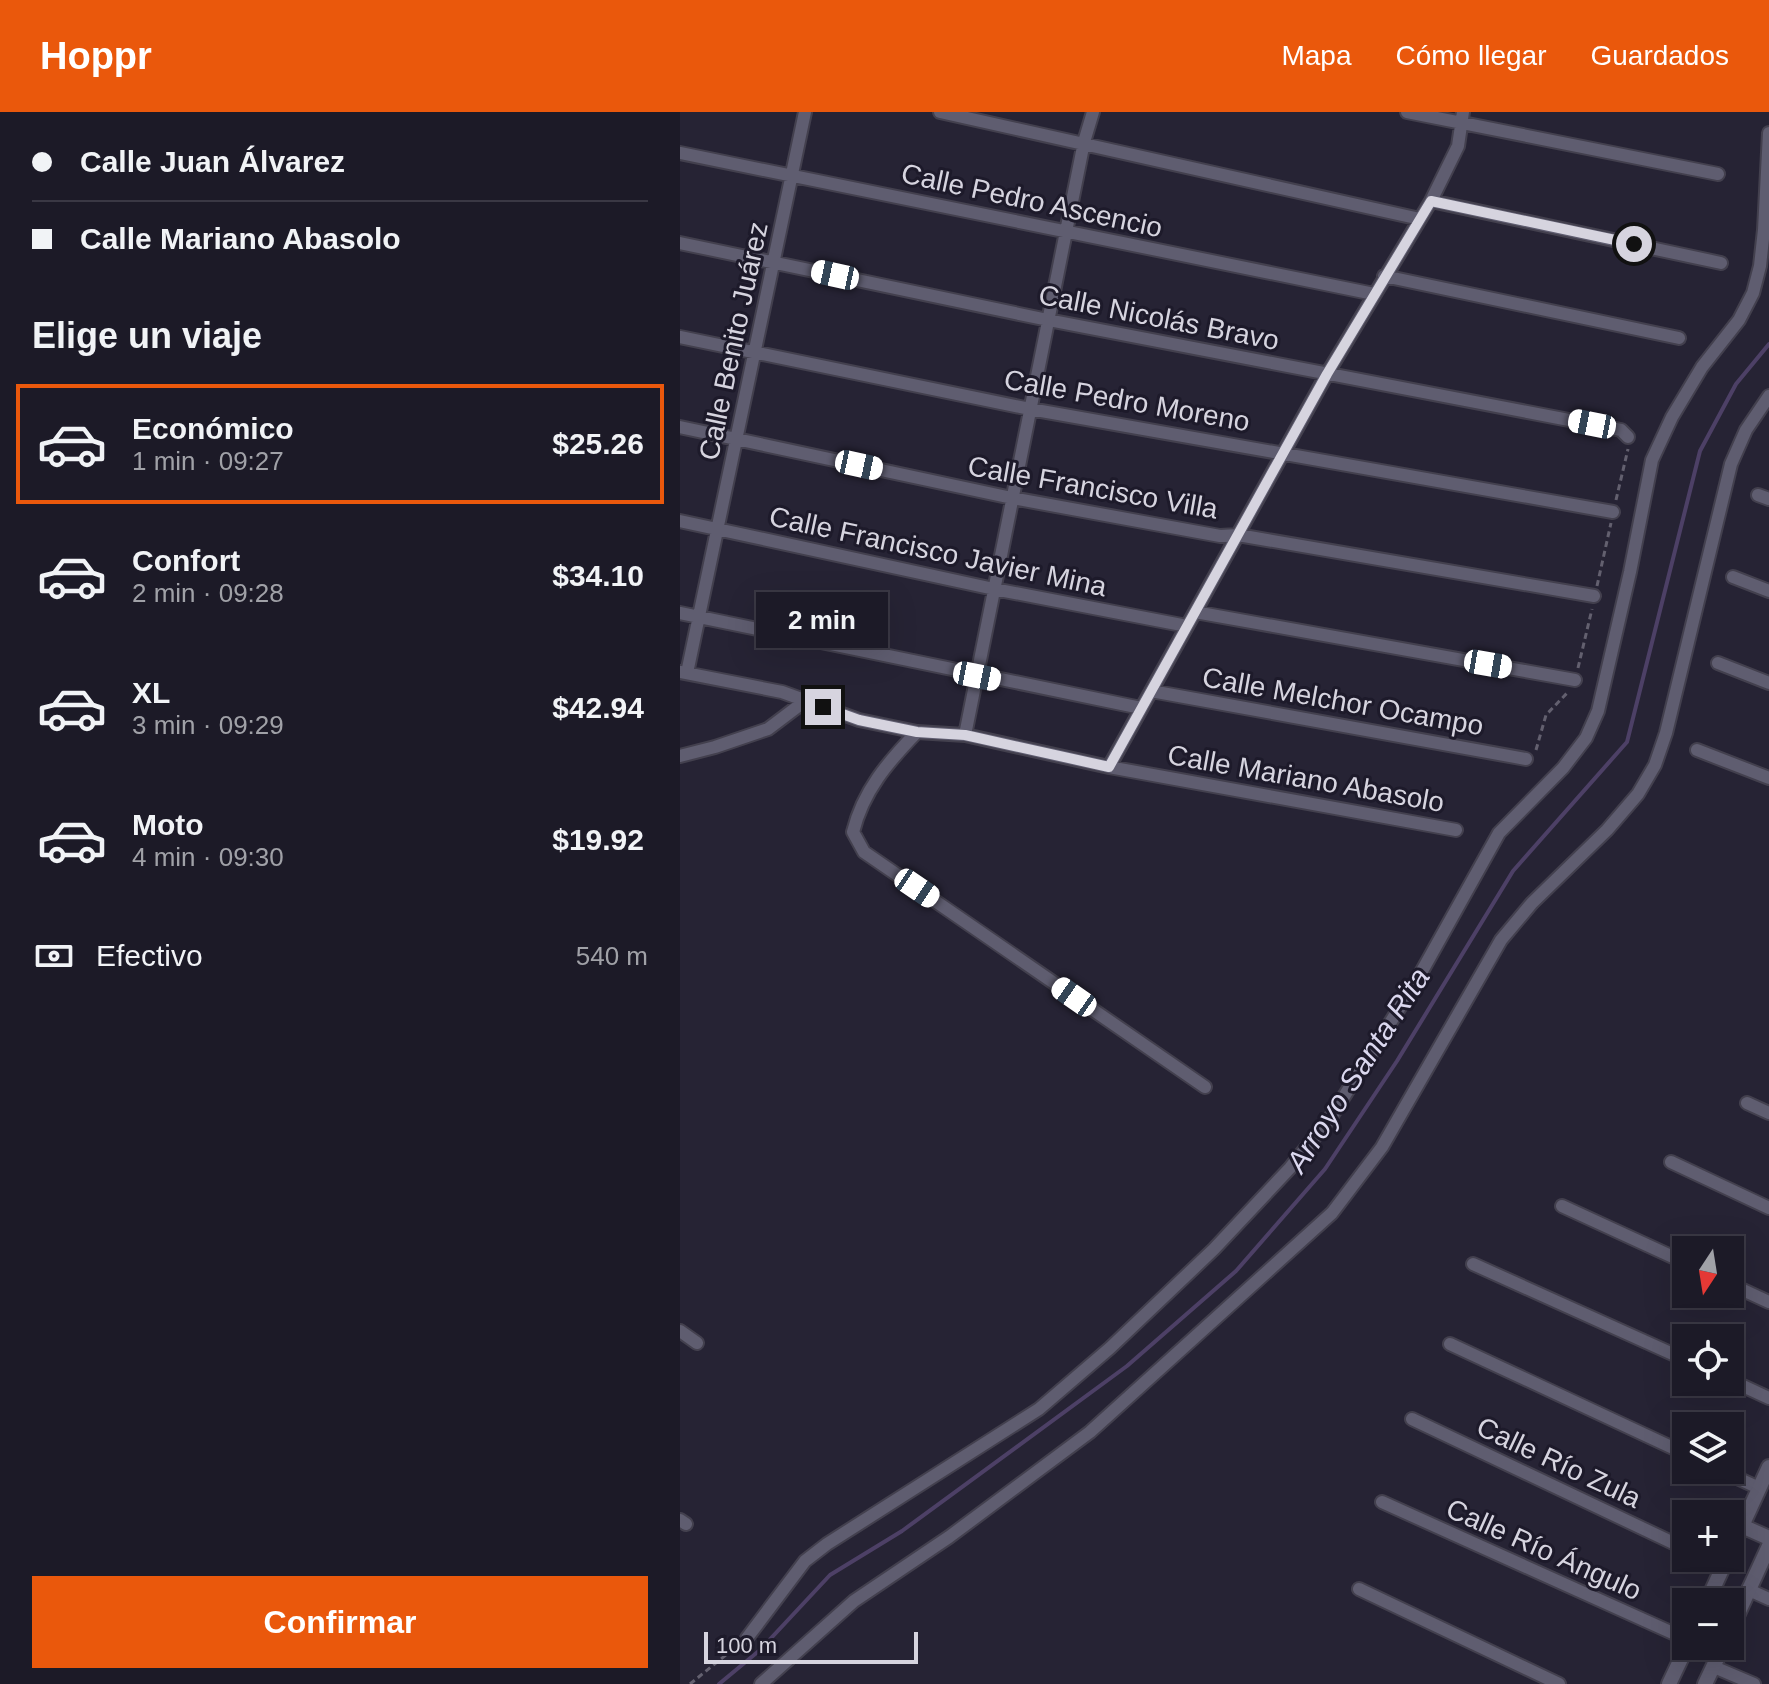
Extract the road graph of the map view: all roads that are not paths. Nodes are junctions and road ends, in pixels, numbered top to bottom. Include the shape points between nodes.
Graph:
1 (805, 112) edge
2 (940, 112) edge
3 (1093, 112) edge
4 (1407, 112) edge
5 (1462, 117) edge
6 (1769, 133) edge
7 (1084, 142) junction
8 (680, 153) edge
9 (1718, 174) dead end
10 (793, 176) junction
11 (1431, 201) junction
12 (1420, 219) junction
13 (1067, 232) junction
14 (680, 243) edge
15 (774, 262) junction
16 (1721, 263) dead end
17 (1384, 276) junction
18 (1374, 294) junction
19 (1048, 320) junction
20 (680, 337) edge
21 (1679, 338) dead end
22 (755, 352) junction
23 (1327, 374) junction
24 (1769, 396) edge
25 (1030, 409) junction
26 (680, 427) edge
27 (1628, 437) dead end
28 (736, 439) junction
29 (1284, 452) junction
30 (1012, 498) junction
31 (1613, 512) dead end
32 (680, 521) edge
33 (717, 529) junction
34 (1238, 535) junction
35 (1733, 577) dead end
36 (994, 589) junction
37 (1769, 591) edge
38 (1594, 596) dead end
39 (1195, 612) junction
40 (680, 613) edge
41 (699, 617) junction
42 (1187, 626) junction
43 (1718, 663) dead end
44 (684, 672) edge
45 (977, 676) junction
46 (1575, 680) dead end
47 (1769, 683) edge
48 (1151, 691) junction
49 (805, 701) junction
50 (1141, 708) junction
51 (917, 732) junction
52 (965, 735) junction
53 (1697, 750) dead end
54 (680, 756) edge
55 (1526, 759) dead end
56 (1109, 767) junction
57 (1769, 778) edge
58 (1456, 830) dead end
59 (1205, 1087) dead end
60 (1747, 1103) dead end
61 (1769, 1113) edge
62 (1671, 1162) dead end
63 (1562, 1206) dead end
64 (1769, 1208) edge
65 (1672, 1257) edge
66 (1473, 1264) dead end
67 (1744, 1290) edge
68 (1769, 1302) edge
69 (680, 1331) edge
70 (697, 1343) dead end
71 (1450, 1344) dead end
72 (1672, 1354) edge
73 (1744, 1386) edge
74 (1769, 1398) edge
75 (1412, 1419) dead end
76 (1672, 1447) edge
77 (1769, 1467) edge
78 (1744, 1481) edge
79 (1759, 1488) junction
80 (1382, 1502) dead end
81 (1744, 1522) edge
82 (1744, 1527) edge
83 (1769, 1538) edge
84 (1672, 1542) edge
85 (1769, 1546) edge
86 (1359, 1589) dead end
87 (1749, 1590) junction
88 (1769, 1599) edge
89 (1744, 1601) edge
90 (1672, 1633) edge
91 (747, 1638) road end
92 (1680, 1660) edge
93 (1717, 1660) edge
94 (1714, 1667) junction
95 (761, 1684) edge
96 (1559, 1684) edge
97 (1669, 1684) edge
98 (1705, 1684) edge
99 (1754, 1684) edge

1 - 10 street, Calle Benito Juárez
2 - 7 street
3 - 7 street
4 - 5 street
5 - 9 street
5 - 11 street via 1458,146
6 - 91 street via 1764,230 1753,293 1694,380 1652,460 1598,711 1586,738 1499,833 1417,980 1333,1114 1214,1249 1110,1348 1039,1409 805,1561
7 - 12 street
7 - 13 street
8 - 10 street, Calle Pedro Ascencio
10 - 13 street, Calle Pedro Ascencio
10 - 15 street, Calle Benito Juárez
11 - 12 street
11 - 16 street
12 - 17 street
13 - 18 street, Calle Pedro Ascencio
13 - 19 street
14 - 15 street, Calle Nicolás Bravo
15 - 19 street, Calle Nicolás Bravo
15 - 22 street, Calle Benito Juárez
17 - 18 street
17 - 21 street
18 - 23 street
19 - 23 street, Calle Nicolás Bravo
19 - 25 street
20 - 22 street, Calle Pedro Moreno
22 - 25 street, Calle Pedro Moreno
22 - 28 street, Calle Benito Juárez
23 - 27 street, Calle Nicolás Bravo via 1621,430
23 - 29 street
24 - 95 street via 1731,464 1655,765 1607,830 1501,940 1382,1147 1332,1213 1090,1432 854,1601
25 - 29 street, Calle Pedro Moreno
25 - 30 street
26 - 28 street, Calle Francisco Villa
28 - 30 street, Calle Francisco Villa
28 - 33 street, Calle Benito Juárez
29 - 31 street, Calle Pedro Moreno
29 - 34 street
30 - 34 street, Calle Francisco Villa
30 - 36 street
32 - 33 street, Calle Francisco Javier Mina
33 - 36 street, Calle Francisco Javier Mina
33 - 41 street, Calle Benito Juárez
34 - 38 street, Calle Francisco Villa
34 - 39 street
35 - 37 street
36 - 42 street, Calle Francisco Javier Mina
36 - 45 street
39 - 42 street
39 - 46 street
40 - 41 street
41 - 44 street, Calle Benito Juárez
41 - 45 street
42 - 48 street
43 - 47 street
44 - 49 street, Calle Mariano Abasolo
45 - 50 street
45 - 52 street
48 - 50 street
48 - 55 street, Calle Melchor Ocampo
49 - 51 street, Calle Mariano Abasolo
49 - 54 street via 768,729
50 - 56 street
51 - 52 street, Calle Mariano Abasolo
51 - 59 street via 884,767 859,809 853,832 864,852
52 - 56 street, Calle Mariano Abasolo
53 - 57 street
56 - 58 street, Calle Mariano Abasolo
60 - 61 street
62 - 64 street
63 - 65 street
66 - 72 street
67 - 68 street
69 - 70 street
71 - 76 street
73 - 74 street
75 - 84 street, Calle Río Zula
77 - 79 street
78 - 79 street
79 - 81 street
80 - 90 street, Calle Río Ángulo
82 - 83 street
85 - 87 street
86 - 96 street
87 - 88 street
87 - 89 street
92 - 97 street
93 - 94 street
94 - 98 street
94 - 99 street

